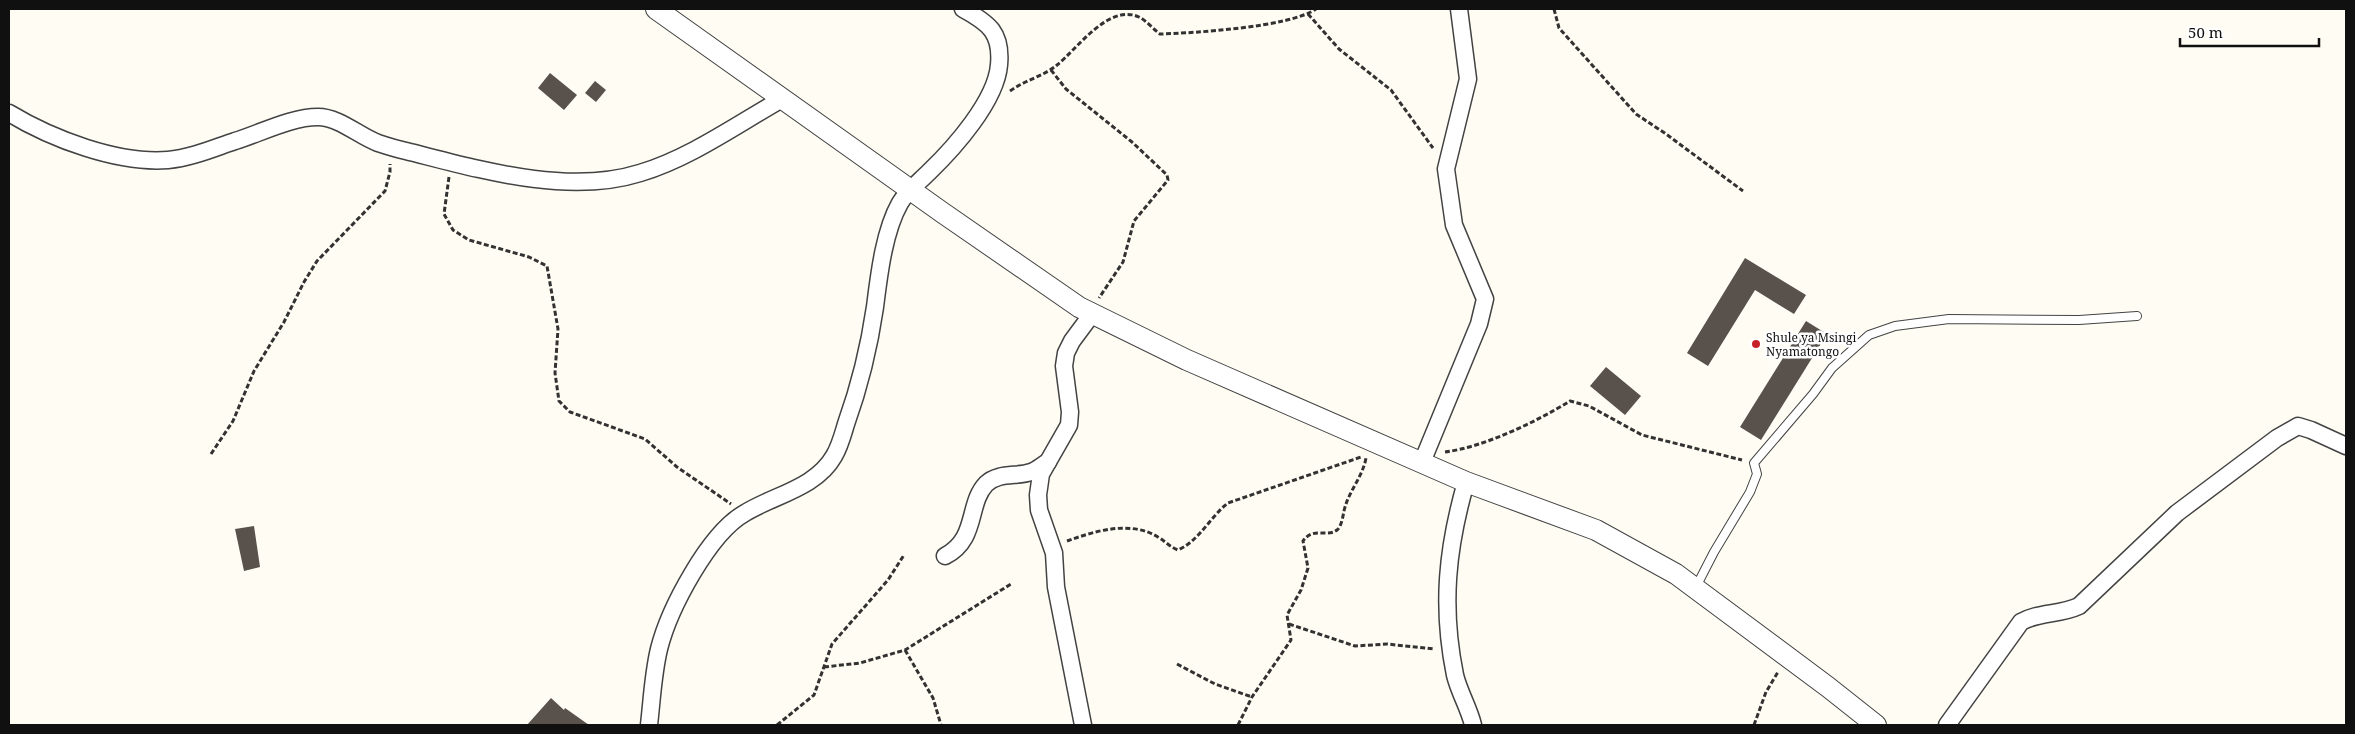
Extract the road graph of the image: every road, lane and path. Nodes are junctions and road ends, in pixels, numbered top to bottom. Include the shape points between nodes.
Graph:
1 (656, 9) edge
2 (963, 9) edge
3 (1316, 9) edge
4 (1460, 9) edge
5 (1554, 9) edge
6 (981, 14) edge
7 (1308, 14) junction
8 (1051, 70) junction
9 (782, 99) junction
10 (982, 108) junction
11 (9, 113) edge
12 (388, 146) junction
13 (454, 162) junction
14 (1446, 164) junction
15 (910, 190) junction
16 (1743, 191) dead end
17 (1092, 314) junction
18 (2137, 316) dead end
19 (2346, 446) edge
20 (212, 454) dead end
21 (1425, 459) junction
22 (1048, 461) junction
23 (1754, 463) junction
24 (1466, 482) junction
25 (744, 513) junction
26 (1052, 547) junction
27 (904, 555) dead end
28 (945, 556) dead end
29 (1011, 584) dead end
30 (1696, 589) junction
31 (1289, 624) junction
32 (905, 650) junction
33 (1451, 650) junction
34 (1791, 658) junction
35 (1177, 664) dead end
36 (824, 667) junction
37 (1252, 697) junction
38 (649, 725) edge
39 (777, 725) edge
40 (941, 725) edge
41 (1083, 725) edge
42 (1238, 725) edge
43 (1473, 725) edge
44 (1754, 725) edge
45 (1876, 725) edge
46 (1947, 725) edge

1 - 9 street
2 - 6 street
3 - 7 path
4 - 14 street via 1468,79
5 - 16 path via 1559,28 1636,114
6 - 10 street via 995,35 999,66
7 - 8 path via 1244,27 1160,34 1139,16 1122,15 1098,27
7 - 14 path via 1339,49 1391,90
8 - 10 path via 1032,77
8 - 17 path via 1066,89 1132,142 1168,180 1134,221 1123,262
9 - 13 street via 661,166 599,182 540,180
9 - 15 street
10 - 15 street via 942,158
11 - 12 street via 62,139 138,160 170,160 200,153 301,119 320,117
12 - 13 street
12 - 20 path via 390,172 385,191 317,260 254,371 233,421
13 - 25 path via 444,214 453,230 469,240 529,257 547,266 558,329 555,373 559,401 570,412 645,440 677,467
14 - 21 street via 1454,225 1485,299 1479,324
15 - 17 street
15 - 25 street via 900,203 885,246 863,377 836,453 802,486
17 - 21 street via 1187,360
17 - 22 street via 1066,353 1064,366 1069,425
18 - 23 lane via 2079,320 1949,319 1895,326 1869,335 1832,368
19 - 46 street via 2298,426 2277,438 2177,513 2079,606 2067,612 2030,616 2021,622
21 - 23 path via 1476,446 1547,415 1570,401 1590,406 1642,435
21 - 24 street
22 - 26 street via 1041,474 1038,495 1040,516
22 - 28 street via 1031,472 989,481 981,492 968,532 955,550
23 - 30 lane via 1757,474 1750,492
24 - 30 street via 1596,530 1676,574
24 - 33 street via 1454,525 1448,570 1446,600
25 - 38 street via 720,533 693,573 674,611 660,646
26 - 31 path via 1096,531 1126,528 1157,536 1178,550 1197,536 1228,503 1366,455 1362,472 1346,502 1340,526 1334,532 1312,533 1302,541 1308,568 1301,590 1287,615
26 - 41 street via 1056,587
27 - 36 path via 888,580 832,644
29 - 32 path
30 - 34 street
31 - 33 path via 1354,646 1387,644
31 - 37 path via 1292,633 1288,646
32 - 36 path via 860,663
32 - 40 path via 933,698
33 - 43 street via 1458,684
34 - 44 path via 1768,687
34 - 45 street
35 - 37 path via 1215,684
36 - 39 path via 814,695
37 - 42 path

